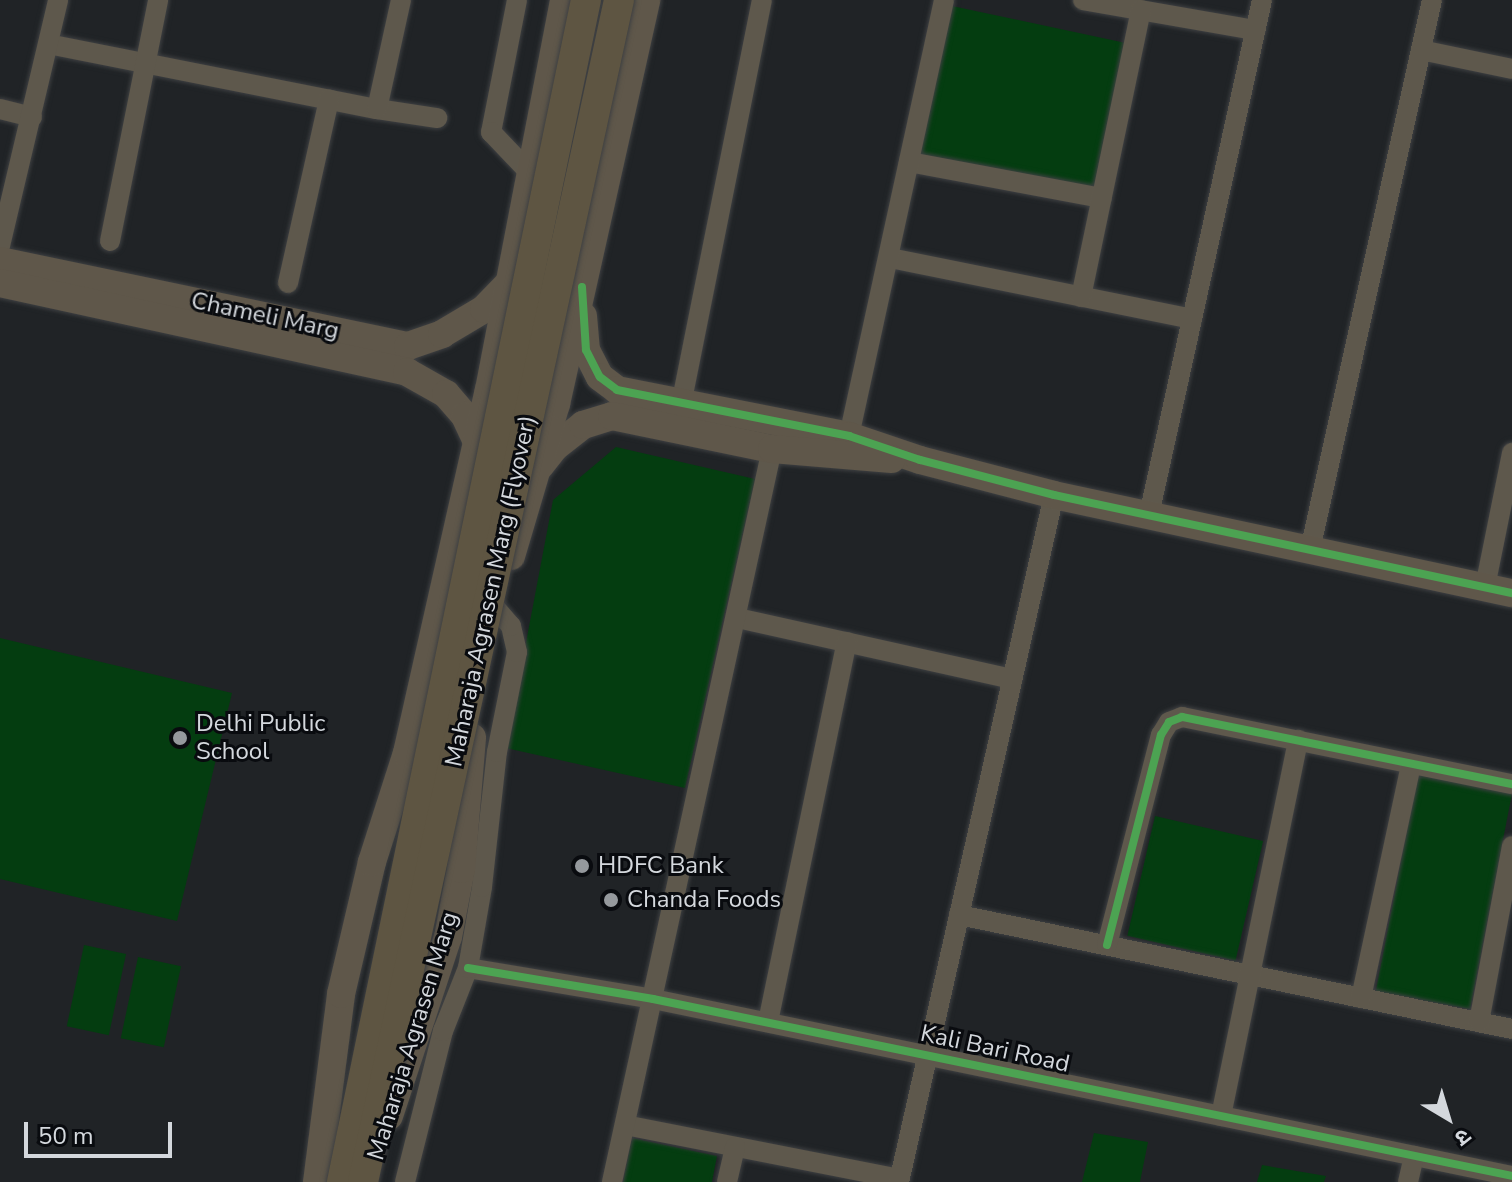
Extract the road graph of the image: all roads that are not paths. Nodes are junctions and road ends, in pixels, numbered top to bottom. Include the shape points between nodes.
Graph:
1 (58, 0) edge
2 (158, 0) edge
3 (401, 0) edge
4 (517, 0) edge
5 (564, 0) edge
6 (586, 0) edge
7 (619, 0) edge
8 (646, 0) edge
9 (762, 0) edge
10 (944, 0) edge
11 (1083, 0) edge
12 (1262, 0) edge
13 (1432, 0) edge
14 (1141, 10) junction
15 (1255, 30) junction
16 (48, 44) junction
17 (1421, 50) junction
18 (146, 63) junction
19 (1512, 69) edge
20 (329, 100) junction
21 (0, 109) edge
22 (377, 109) junction
23 (32, 117) junction
24 (437, 118) dead end
25 (909, 162) junction
26 (531, 174) junction
27 (605, 188) junction
28 (1102, 198) junction
29 (110, 241) dead end
30 (0, 246) edge
31 (890, 258) junction
32 (0, 261) edge
33 (512, 280) junction
34 (0, 283) edge
35 (288, 283) dead end
36 (582, 287) junction
37 (1081, 297) junction
38 (1192, 319) junction
39 (678, 417) junction
40 (849, 436) junction
41 (477, 442) junction
42 (772, 449) junction
43 (1512, 453) edge
44 (920, 460) junction
45 (535, 473) junction
46 (1054, 495) junction
47 (1149, 515) junction
48 (1310, 550) junction
49 (1498, 590) edge
50 (496, 609) junction
51 (737, 618) junction
52 (847, 642) junction
53 (1012, 679) junction
54 (1298, 740) junction
55 (407, 753) junction
56 (1411, 764) junction
57 (1512, 784) edge
58 (466, 801) junction
59 (1512, 846) edge
60 (959, 915) junction
61 (1107, 945) junction
62 (468, 968) junction
63 (1250, 975) junction
64 (1361, 998) junction
65 (653, 999) junction
66 (768, 1022) junction
67 (1479, 1022) junction
68 (1512, 1029) edge
69 (927, 1055) junction
70 (325, 1116) junction
71 (1221, 1116) junction
72 (386, 1123) junction
73 (625, 1125) junction
74 (735, 1147) junction
75 (1414, 1156) junction
76 (1512, 1176) edge
77 (899, 1181) edge
78 (317, 1182) edge
79 (342, 1182) edge
80 (366, 1182) edge
81 (405, 1182) edge
82 (612, 1182) edge
83 (727, 1182) edge
84 (1408, 1182) edge

1 - 16 street
2 - 18 street
3 - 22 street
4 - 26 street via 491,132
5 - 26 main road
6 - 79 main road, Maharaja Agrasen Marg (Flyover), bridge
7 - 80 main road, Maharaja Agrasen Marg (Flyover), bridge
8 - 27 main road, Maharaja Agrasen Marg
9 - 39 street
10 - 25 street
11 - 14 street
12 - 15 street
13 - 17 street
14 - 15 street
14 - 28 street
15 - 38 street
16 - 18 street
16 - 23 street
17 - 19 street
17 - 48 street
18 - 20 street
18 - 29 street
20 - 22 street
20 - 35 street
21 - 23 street
22 - 24 street
23 - 30 street
25 - 28 street
25 - 31 street
26 - 27 main road
26 - 33 main road
27 - 36 main road, Maharaja Agrasen Marg
28 - 37 street
31 - 37 street
31 - 40 street
32 - 33 main road, Chameli Marg via 408,346 442,334 484,309
33 - 41 main road
34 - 41 main road, Chameli Marg via 407,372 446,394 465,416
36 - 39 main road via 586,350 600,377
36 - 45 main road, Maharaja Agrasen Marg
37 - 38 street
38 - 47 street
39 - 40 main road
39 - 42 main road
39 - 45 main road via 612,416 583,425 555,447
40 - 44 main road
41 - 55 main road
42 - 44 main road
42 - 51 street
43 - 49 street
44 - 46 main road
45 - 50 main road, Maharaja Agrasen Marg
46 - 47 main road
46 - 53 street
47 - 48 main road
48 - 49 main road
50 - 58 main road, Maharaja Agrasen Marg via 467,767
50 - 62 street via 511,626 517,652 497,752
51 - 52 street
51 - 65 street
52 - 53 street
52 - 66 street
53 - 60 street
54 - 56 street
54 - 61 street via 1182,717 1169,722 1161,735
54 - 63 street
55 - 58 main road via 385,896 407,919 428,915 433,907 449,823
55 - 70 main road via 372,862 341,994
56 - 57 street
56 - 64 street
58 - 72 main road, Maharaja Agrasen Marg via 448,937
59 - 67 street
60 - 61 street
60 - 69 street
61 - 63 street
62 - 65 street, Kali Bari Road
62 - 81 street via 443,1031
63 - 64 street
63 - 71 street
64 - 67 street
65 - 66 street, Kali Bari Road
65 - 73 street
66 - 69 street, Kali Bari Road
67 - 68 street
69 - 71 street, Kali Bari Road
69 - 77 street
70 - 72 main road via 341,1138 351,1140 360,1141
70 - 78 main road
71 - 75 street, Kali Bari Road
72 - 80 main road, Maharaja Agrasen Marg
73 - 74 street
73 - 82 street
74 - 77 street
74 - 83 street
75 - 76 street, Kali Bari Road
75 - 84 street

